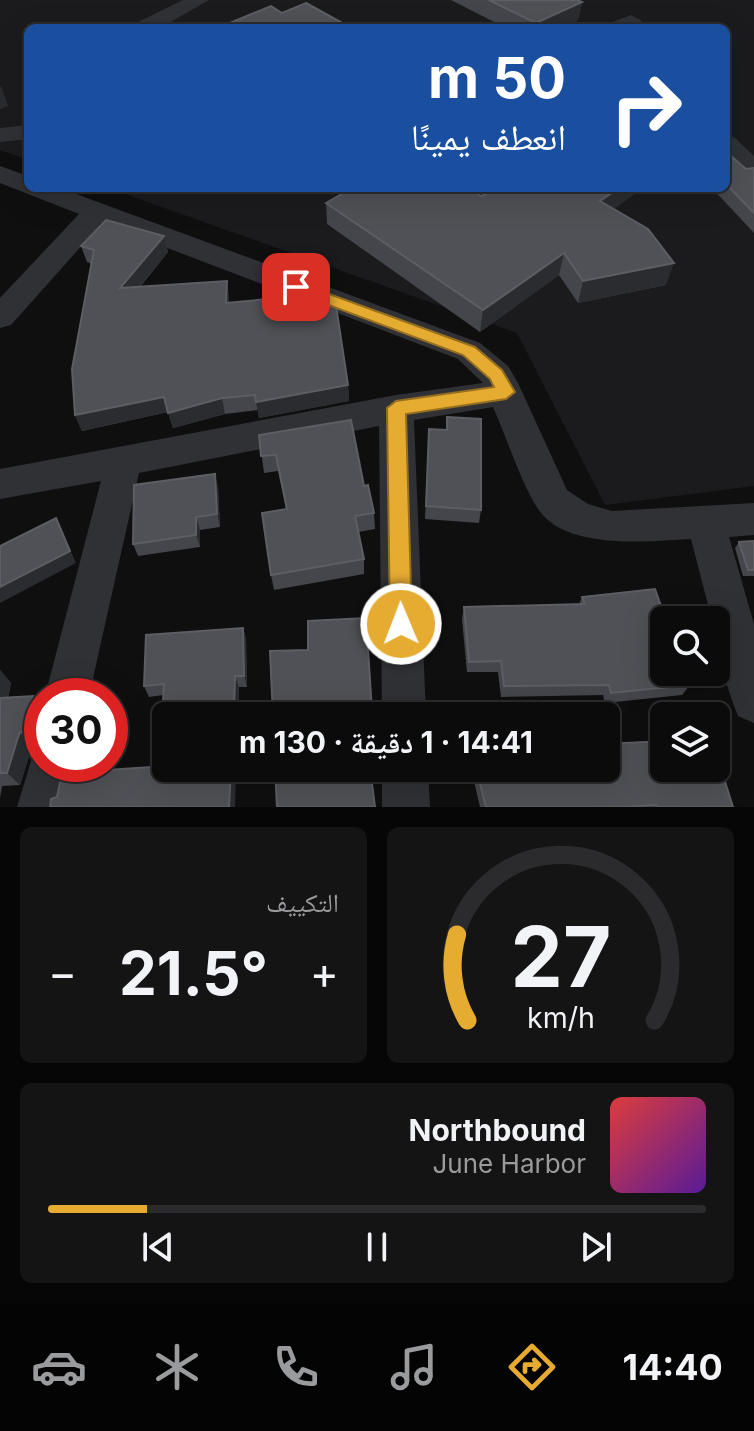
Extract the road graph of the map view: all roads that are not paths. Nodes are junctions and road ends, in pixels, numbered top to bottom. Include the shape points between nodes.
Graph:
1 (199, 0) edge
2 (152, 24) edge
3 (24, 132) edge
4 (0, 135) edge
5 (730, 147) edge
6 (754, 171) edge
7 (0, 174) edge
8 (24, 183) edge
9 (45, 192) edge
10 (96, 212) junction
11 (0, 317) edge
12 (506, 392) junction
13 (396, 408) junction
14 (123, 464) junction
15 (0, 484) edge
16 (754, 519) edge
17 (706, 523) junction
18 (71, 678) edge
19 (754, 701) edge
20 (404, 702) edge
21 (47, 782) edge
22 (405, 782) edge
23 (41, 807) edge
24 (406, 807) edge

1 - 2 street
3 - 4 street
5 - 6 street
7 - 8 street
9 - 10 street
10 - 11 street
10 - 12 street via 469,351
12 - 13 street
12 - 17 street via 553,501 577,517 612,527
13 - 14 street
13 - 20 street
14 - 15 street
14 - 18 street
16 - 17 street
17 - 19 street
21 - 23 street
22 - 24 street

